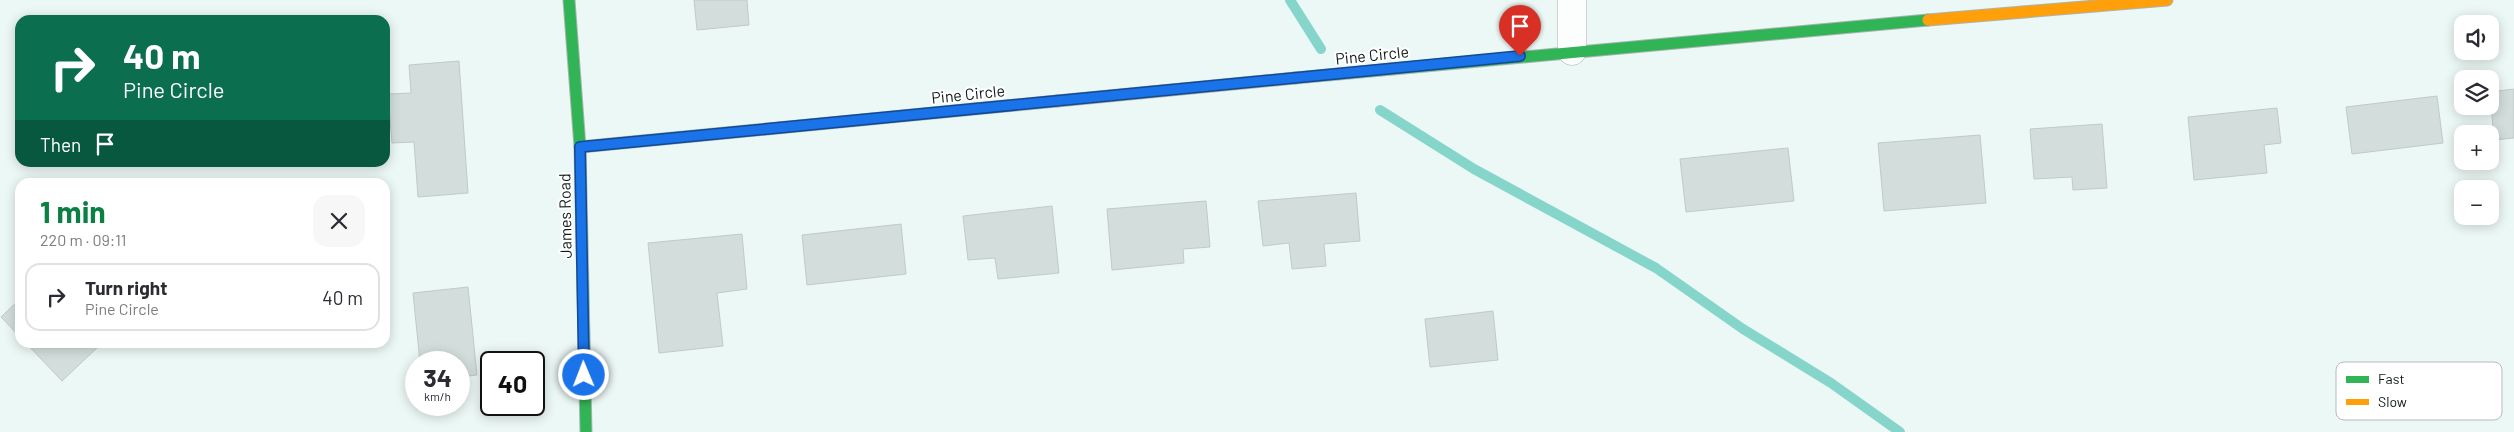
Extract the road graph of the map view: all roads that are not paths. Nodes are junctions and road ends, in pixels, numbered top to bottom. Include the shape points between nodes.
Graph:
1 (569, 0) edge
2 (1572, 0) edge
3 (2167, 0) edge
4 (1572, 51) junction
5 (580, 147) junction
6 (586, 432) edge

1 - 5 street, James Road
2 - 4 street
3 - 4 street, Pine Circle
4 - 5 street, Pine Circle
5 - 6 street, James Road

